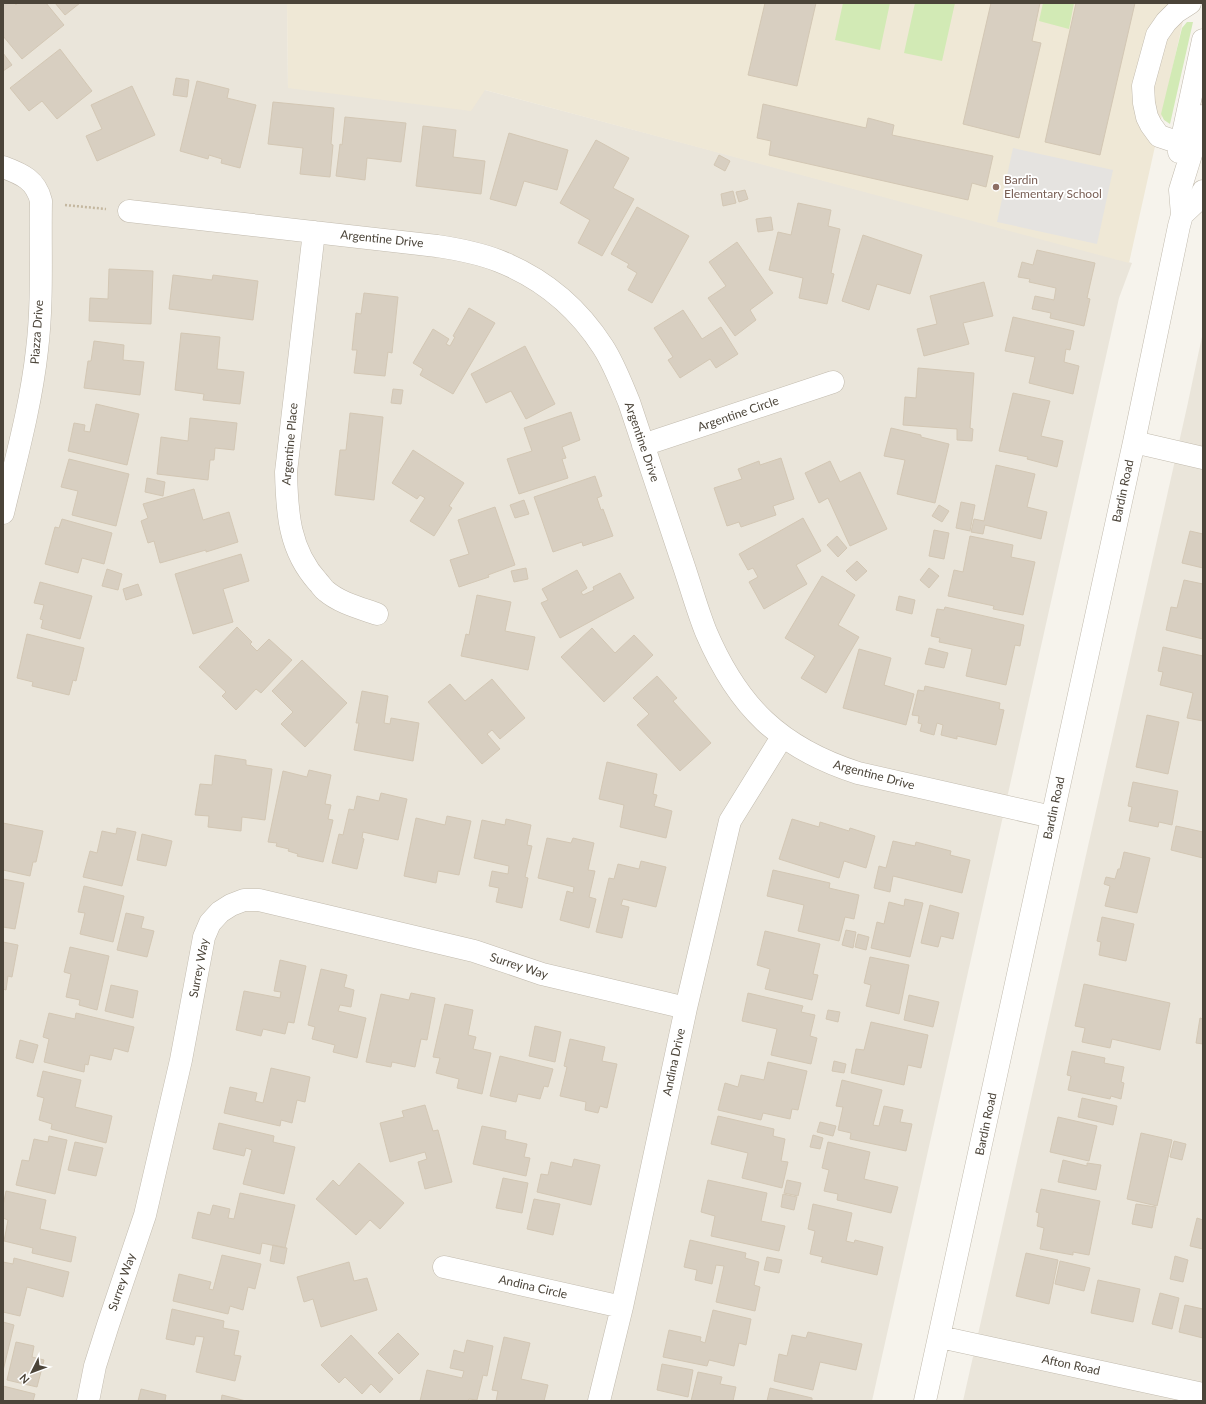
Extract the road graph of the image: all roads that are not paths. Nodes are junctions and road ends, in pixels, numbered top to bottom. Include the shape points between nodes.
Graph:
1 (1190, 3) edge
2 (1203, 40) edge
3 (1203, 116) edge
4 (1180, 143) junction
5 (3, 167) edge
6 (1182, 184) junction
7 (1203, 191) edge
8 (129, 211) road end
9 (1182, 214) junction
10 (314, 232) junction
11 (833, 382) dead end
12 (1134, 442) junction
13 (644, 445) junction
14 (1203, 458) edge
15 (7, 478) edge
16 (3, 513) edge
17 (377, 614) dead end
18 (782, 737) junction
19 (1052, 817) junction
20 (686, 1008) junction
21 (444, 1267) dead end
22 (622, 1307) junction
23 (940, 1336) junction
24 (1203, 1394) edge
25 (88, 1401) edge
26 (599, 1401) edge
27 (925, 1401) edge

1 - 4 street via 1176,12 1157,35 1143,86 1144,103 1151,125 1159,136
2 - 4 street
3 - 6 street, Bardin Road
4 - 6 street via 1177,166
5 - 15 street, Piazza Drive via 20,173 33,183 39,192 41,202 38,349 34,379
6 - 9 street, Bardin Road
7 - 9 street via 1200,198
8 - 10 street, Argentine Drive
9 - 12 street, Bardin Road
10 - 13 street, Argentine Drive via 466,251 499,261 553,291 573,308 604,348 616,370
10 - 17 street, Argentine Place via 286,472 289,520 300,557 326,591 345,602
11 - 13 street, Argentine Circle
12 - 14 street
12 - 19 street, Bardin Road
13 - 18 street, Argentine Drive via 716,654 739,694 753,711
15 - 16 street, Piazza Drive
18 - 19 street, Argentine Drive via 835,766 858,773
18 - 20 street, Andina Drive via 730,821
19 - 23 street, Bardin Road
20 - 22 street, Andina Drive
20 - 25 street, Surrey Way via 542,974 474,951 259,900 244,900 220,912 210,923 204,937 181,1060 145,1215 95,1366
21 - 22 street, Andina Circle
22 - 26 street, Andina Drive
23 - 24 street, Afton Road
23 - 27 street, Bardin Road

